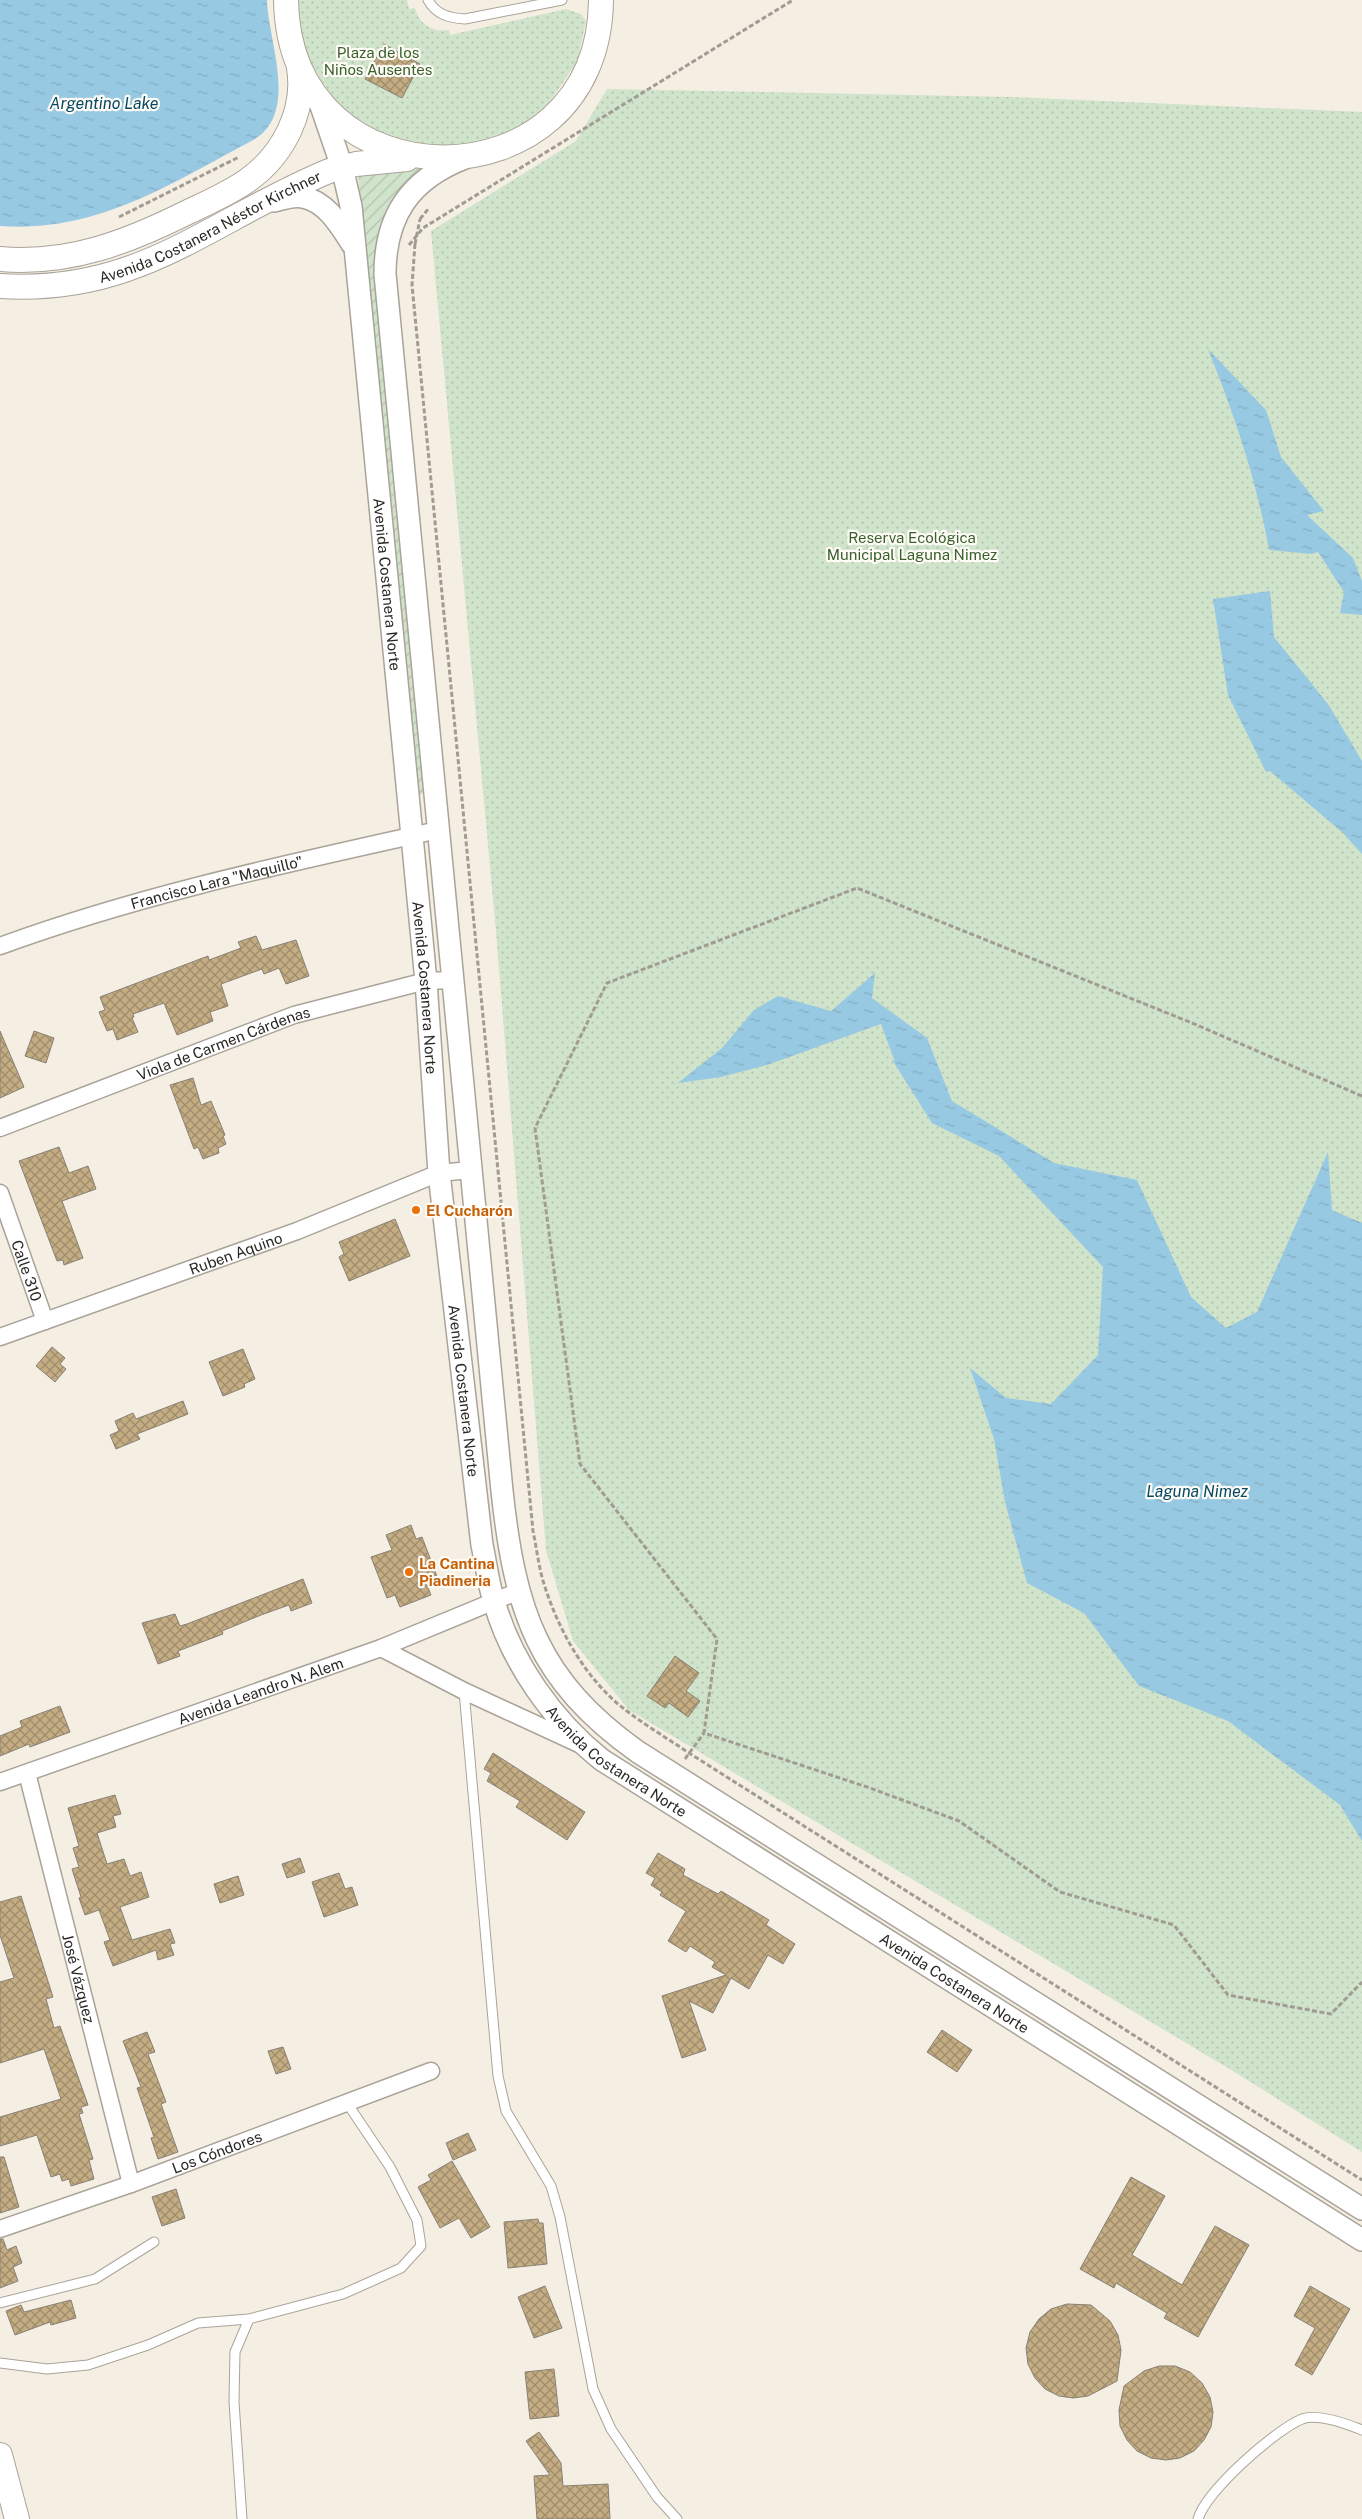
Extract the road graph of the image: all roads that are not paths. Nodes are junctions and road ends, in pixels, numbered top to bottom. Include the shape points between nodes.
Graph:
1 (286, 0) edge
2 (428, 0) edge
3 (562, 0) edge
4 (601, 0) edge
5 (297, 59) junction
6 (316, 95) junction
7 (419, 157) junction
8 (465, 158) junction
9 (342, 167) junction
10 (264, 203) junction
11 (355, 249) junction
12 (0, 259) edge
13 (0, 286) edge
14 (438, 830) junction
15 (412, 836) junction
16 (0, 946) edge
17 (453, 980) junction
18 (426, 981) junction
19 (0, 1128) edge
20 (470, 1170) junction
21 (439, 1173) junction
22 (0, 1193) edge
23 (45, 1321) junction
24 (0, 1337) edge
25 (519, 1591) junction
26 (494, 1601) junction
27 (381, 1648) junction
28 (464, 1691) junction
29 (588, 1748) junction
30 (28, 1773) junction
31 (0, 1782) edge
32 (431, 2071) dead end
33 (347, 2103) junction
34 (1232, 2127) junction
35 (1219, 2149) junction
36 (131, 2184) junction
37 (1362, 2209) edge
38 (0, 2230) edge
39 (1362, 2240) edge
40 (154, 2242) dead end
41 (0, 2303) edge
42 (249, 2319) junction
43 (0, 2363) edge
44 (1362, 2430) edge
45 (0, 2455) edge
46 (17, 2519) edge
47 (242, 2519) edge
48 (677, 2519) edge
49 (1198, 2519) edge

1 - 5 main road via 290,37
2 - 3 lane via 440,13 450,18 465,19
4 - 8 main road via 598,35 592,56 572,93 558,110 525,137 486,154
5 - 6 main road
5 - 12 main road, Avenida Costanera Néstor Kirchner via 300,94 292,125 270,160 250,179 121,243 73,256
6 - 7 main road via 362,136 399,153
6 - 9 street, Avenida Costanera Norte
7 - 8 main road
7 - 9 main road, Avenida Costanera Néstor Kirchner
8 - 14 street, Avenida Costanera Norte via 434,172 400,207 388,236 385,274
9 - 10 main road, Avenida Costanera Néstor Kirchner via 316,176
9 - 11 street, Avenida Costanera Norte
10 - 11 street via 294,197 314,202 335,217
10 - 13 main road, Avenida Costanera Néstor Kirchner via 163,256 116,274 71,284
11 - 15 street, Avenida Costanera Norte
14 - 15 street, Francisco Lara "Maquillo"
14 - 17 street, Avenida Costanera Norte
15 - 16 street, Francisco Lara "Maquillo" via 230,876 69,921
15 - 18 street, Avenida Costanera Norte
17 - 18 street, Viola de Carmen Cárdenas
17 - 20 street, Avenida Costanera Norte
18 - 19 street, Viola de Carmen Cárdenas via 294,1015
18 - 21 street, Avenida Costanera Norte
20 - 21 street, Ruben Aquino
20 - 25 street, Avenida Costanera Norte via 505,1516
21 - 23 street, Ruben Aquino via 297,1231
21 - 26 street, Avenida Costanera Norte via 479,1517
22 - 23 street, Calle 310
23 - 24 street, Ruben Aquino
25 - 26 street, Avenida Leandro N. Alem
25 - 34 street, Avenida Costanera Norte via 539,1645 573,1695 613,1734
26 - 27 street, Avenida Leandro N. Alem
26 - 29 street, Avenida Costanera Norte via 511,1644 532,1681 570,1731
27 - 28 street
27 - 30 street, Avenida Leandro N. Alem
28 - 29 street
28 - 48 lane via 497,2067 506,2111 551,2186 560,2217 593,2389 611,2429 657,2497
29 - 35 street, Avenida Costanera Norte via 635,1781
30 - 31 street, Avenida Leandro N. Alem
30 - 36 street, José Vázquez
32 - 33 street, Los Cóndores
33 - 36 street, Los Cóndores
33 - 42 lane via 390,2167 417,2220 421,2246 400,2268 342,2294
34 - 35 street
34 - 37 street, Avenida Costanera Norte
35 - 39 street, Avenida Costanera Norte
36 - 38 street, Los Cóndores
40 - 41 lane via 95,2280
42 - 43 lane via 198,2323 88,2366 47,2369
42 - 47 lane via 235,2352 234,2402
44 - 49 lane via 1335,2420 1304,2418 1275,2434 1224,2481
45 - 46 main road

